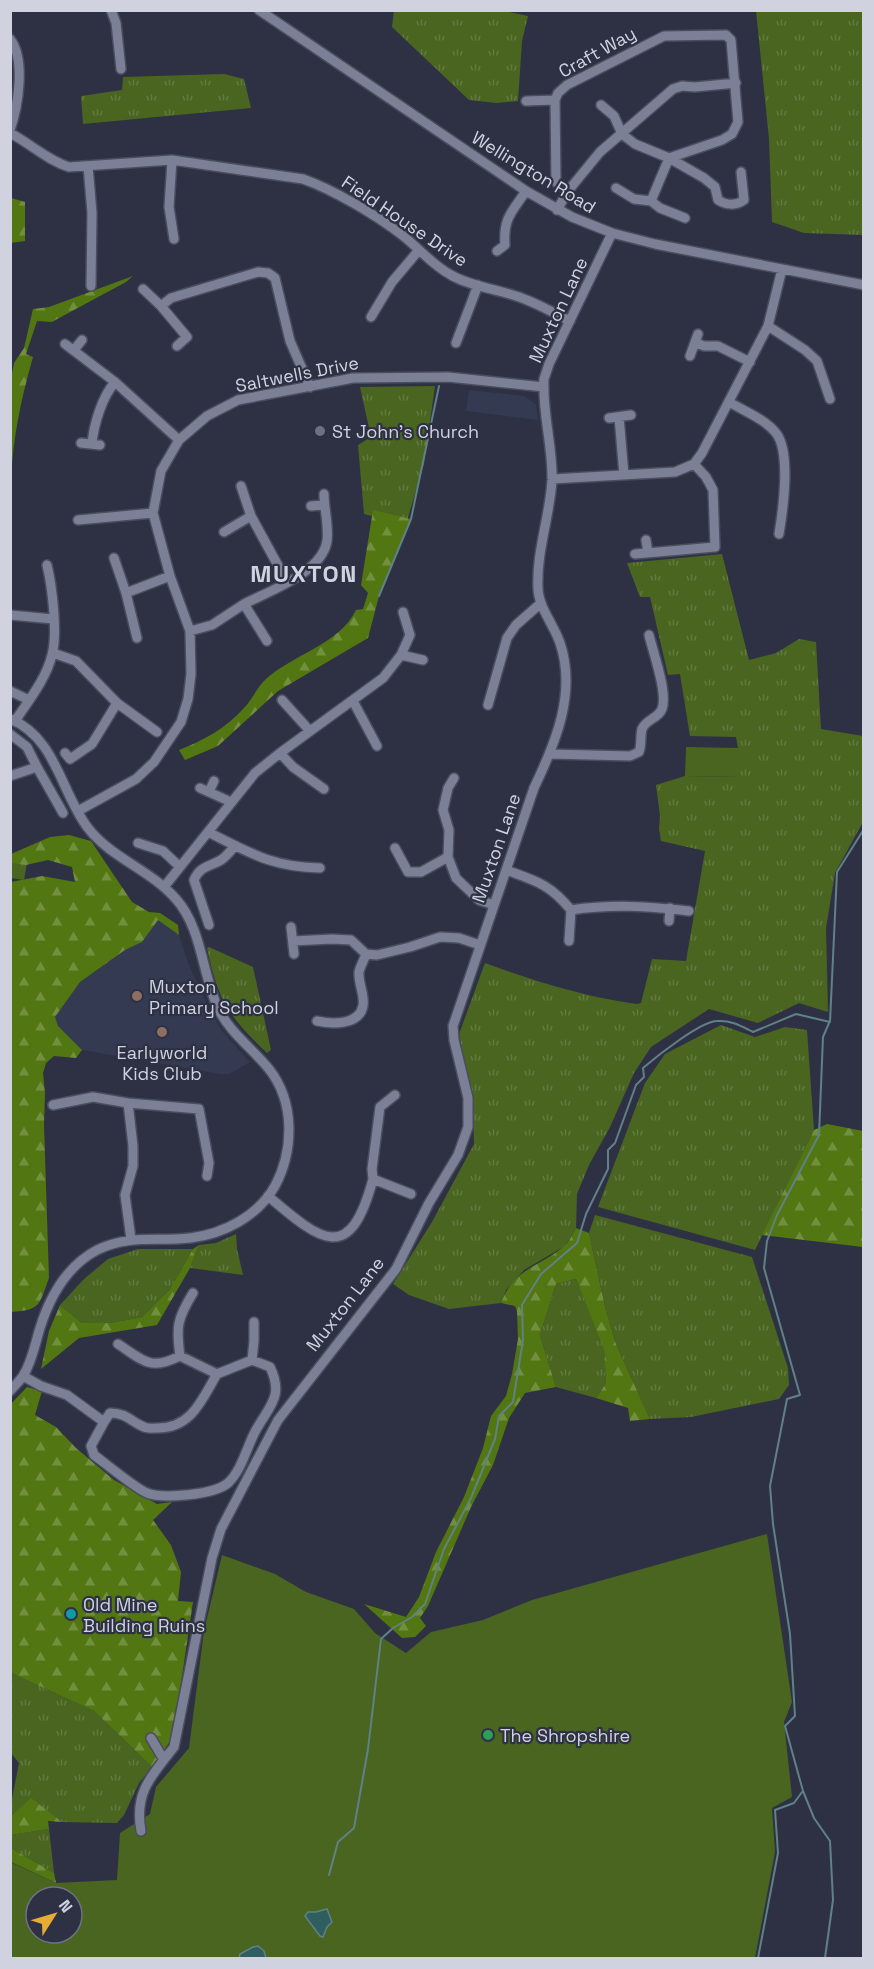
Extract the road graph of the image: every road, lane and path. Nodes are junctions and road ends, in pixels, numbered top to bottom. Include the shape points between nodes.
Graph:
1 (111, 10) edge
2 (259, 10) edge
3 (10, 39) edge
4 (121, 69) dead end
5 (736, 83) junction
6 (555, 100) junction
7 (526, 101) dead end
8 (601, 105) dead end
9 (10, 132) edge
10 (622, 134) junction
11 (669, 158) junction
12 (172, 160) junction
13 (88, 166) junction
14 (741, 172) dead end
15 (616, 188) dead end
16 (526, 191) junction
17 (568, 191) junction
18 (651, 201) junction
19 (557, 210) junction
20 (685, 218) dead end
21 (612, 233) junction
22 (174, 239) dead end
23 (505, 249) dead end
24 (419, 250) junction
25 (782, 269) junction
26 (478, 285) junction
27 (864, 285) edge
28 (91, 286) dead end
29 (143, 289) dead end
30 (161, 306) junction
31 (371, 317) dead end
32 (570, 321) junction
33 (768, 326) junction
34 (82, 340) dead end
35 (456, 343) dead end
36 (65, 344) dead end
37 (177, 346) dead end
38 (74, 350) junction
39 (690, 356) dead end
40 (750, 362) junction
41 (115, 382) junction
42 (310, 387) junction
43 (544, 387) junction
44 (838, 387) dead end
45 (729, 402) junction
46 (631, 415) dead end
47 (179, 440) junction
48 (81, 443) dead end
49 (694, 464) junction
50 (624, 475) junction
51 (552, 479) junction
52 (241, 486) dead end
53 (324, 494) dead end
54 (324, 505) junction
55 (310, 506) dead end
56 (153, 513) junction
57 (251, 516) junction
58 (78, 520) dead end
59 (224, 532) dead end
60 (779, 534) dead end
61 (646, 540) dead end
62 (648, 553) junction
63 (635, 554) dead end
64 (112, 562) dead end
65 (46, 565) dead end
66 (61, 573) dead end
67 (170, 576) junction
68 (50, 577) junction
69 (287, 582) junction
70 (126, 593) junction
71 (541, 603) junction
72 (243, 604) junction
73 (403, 612) dead end
74 (10, 615) edge
75 (53, 619) junction
76 (190, 631) junction
77 (649, 635) dead end
78 (137, 638) dead end
79 (267, 641) dead end
80 (52, 653) junction
81 (401, 655) junction
82 (423, 660) dead end
83 (10, 691) edge
84 (29, 700) junction
85 (282, 700) dead end
86 (353, 701) junction
87 (117, 703) junction
88 (489, 705) dead end
89 (13, 720) edge
90 (310, 731) junction
91 (157, 732) dead end
92 (10, 734) edge
93 (377, 746) dead end
94 (280, 753) junction
95 (550, 754) junction
96 (70, 760) dead end
97 (37, 767) junction
98 (10, 776) edge
99 (453, 778) dead end
100 (214, 781) dead end
101 (314, 782) junction
102 (200, 788) dead end
103 (324, 789) dead end
104 (209, 792) junction
105 (309, 792) dead end
106 (231, 802) junction
107 (78, 811) junction
108 (63, 813) dead end
109 (208, 832) junction
110 (138, 843) dead end
111 (235, 846) junction
112 (395, 848) dead end
113 (448, 857) junction
114 (325, 858) dead end
115 (180, 867) junction
116 (506, 870) junction
117 (164, 887) junction
118 (494, 905) junction
119 (670, 908) junction
120 (571, 910) junction
121 (688, 911) dead end
122 (669, 921) dead end
123 (209, 925) dead end
124 (291, 927) dead end
125 (293, 941) junction
126 (570, 941) dead end
127 (480, 945) junction
128 (294, 954) dead end
129 (366, 954) junction
130 (317, 1021) dead end
131 (394, 1095) dead end
132 (373, 1098) dead end
133 (128, 1103) junction
134 (53, 1106) dead end
135 (380, 1107) junction
136 (207, 1176) dead end
137 (373, 1179) junction
138 (411, 1194) dead end
139 (268, 1196) junction
140 (131, 1239) junction
141 (193, 1293) dead end
142 (254, 1322) dead end
143 (118, 1344) dead end
144 (180, 1356) junction
145 (252, 1360) junction
146 (217, 1374) junction
147 (22, 1377) junction
148 (10, 1391) edge
149 (104, 1422) junction
150 (151, 1738) dead end
151 (164, 1760) junction
152 (141, 1831) dead end

1 - 4 street
2 - 16 street, Wellington Road
3 - 9 street via 18,60 18,98
5 - 6 street, Craft Way via 726,35 664,36 567,85
5 - 10 street via 673,89
5 - 11 street via 738,122 732,134
6 - 7 street
6 - 17 street, Craft Way via 556,182
8 - 10 street via 614,116
9 - 13 street, Field House Drive via 53,162 69,167
10 - 11 street
10 - 17 street via 600,152
11 - 14 street via 715,187 718,200 726,205 744,200
11 - 18 street
12 - 13 street, Field House Drive
12 - 22 street via 169,207
12 - 24 street, Field House Drive via 303,179 320,185 382,222
13 - 28 street
15 - 18 street via 634,199
16 - 19 street, Wellington Road
16 - 23 street via 504,228
17 - 19 street
18 - 20 street
19 - 21 street, Wellington Road
21 - 25 street, Wellington Road
21 - 32 street, Muxton Lane
24 - 26 street, Field House Drive via 439,269
24 - 31 street via 392,282
25 - 27 street, Wellington Road
25 - 33 street
26 - 32 street, Field House Drive via 537,304
26 - 35 street
29 - 30 street
30 - 37 street via 188,337
30 - 42 street via 171,298 258,272 268,273 275,278 290,341
32 - 43 street, Muxton Lane via 549,364
33 - 40 street
33 - 44 street via 817,361 828,394
34 - 38 street
36 - 38 street
38 - 41 street
39 - 40 street via 697,338 704,346 718,346
40 - 45 street
41 - 47 street
41 - 48 street via 93,433 96,444
42 - 43 street, Saltwells Drive via 354,378 397,376
42 - 47 street, Saltwells Drive via 238,400 207,416
43 - 51 street, Muxton Lane
45 - 49 street
45 - 60 street via 766,423 782,441 786,456 786,524
46 - 50 street via 614,417
47 - 56 street, Saltwells Drive via 161,471
49 - 50 street via 675,472
49 - 62 street via 712,490 715,547
50 - 51 street
51 - 71 street, Muxton Lane via 538,562
52 - 57 street
53 - 54 street
54 - 55 street
54 - 69 street via 327,541 319,558 306,572
56 - 58 street
56 - 67 street, Saltwells Drive
57 - 59 street
57 - 69 street
61 - 62 street
62 - 63 street
64 - 70 street
65 - 68 street
66 - 68 street
67 - 70 street
67 - 76 street, Saltwells Drive
68 - 75 street
69 - 72 street
70 - 78 street
71 - 88 street via 507,638
71 - 95 street, Muxton Lane via 561,644 567,682
72 - 76 street via 212,625
72 - 79 street
73 - 81 street via 410,635
74 - 75 street
75 - 80 street
76 - 107 street, Saltwells Drive via 188,699 174,735 136,779
77 - 95 street via 662,708 642,729 639,752 630,756
80 - 84 street
80 - 87 street via 75,661
81 - 82 street
81 - 86 street via 383,678
83 - 84 street
84 - 89 street
85 - 90 street
86 - 90 street
86 - 93 street
87 - 91 street
87 - 96 street via 92,744
89 - 107 street via 33,734 46,750
90 - 94 street
92 - 97 street via 27,747
94 - 101 street
94 - 106 street via 255,773
95 - 116 street, Muxton Lane
97 - 98 street
97 - 108 street
99 - 113 street via 443,810 449,830
100 - 104 street
101 - 103 street
101 - 105 street
102 - 104 street
104 - 106 street
106 - 109 street
107 - 117 street via 95,837
109 - 111 street
109 - 115 street
110 - 115 street via 163,851
111 - 114 street via 294,867 323,870
111 - 123 street via 222,860 204,866 194,880 210,913
112 - 113 street via 408,872 421,872
113 - 118 street via 456,878 479,900
115 - 117 street
116 - 118 street, Muxton Lane
116 - 120 street via 548,887
117 - 139 street via 188,918 219,1011 271,1071 280,1089 290,1129 289,1146
118 - 127 street, Muxton Lane
119 - 120 street via 636,905
119 - 121 street
119 - 122 street
120 - 126 street
124 - 125 street
125 - 128 street
125 - 129 street via 351,940
127 - 129 street via 440,937 377,955
127 - 151 street, Muxton Lane via 453,1026 468,1098 468,1127 458,1155 396,1269 278,1420 221,1529 174,1747
129 - 130 street via 359,972 363,1008 358,1016 345,1023
131 - 135 street
132 - 135 street
133 - 134 street via 93,1097
133 - 136 street via 199,1109 209,1163
133 - 140 street via 134,1146 125,1195
135 - 137 street
137 - 138 street
137 - 139 street via 359,1220 350,1232 338,1238 300,1223
139 - 140 street via 240,1221 215,1233 191,1238
140 - 147 street via 97,1250 69,1273 49,1302
141 - 144 street via 177,1328
142 - 145 street
143 - 144 street via 143,1361 157,1365
144 - 146 street
145 - 146 street
145 - 149 street via 270,1367 276,1393 227,1483 192,1495 146,1493 94,1455 91,1446
146 - 149 street via 186,1421 166,1428 146,1428 122,1413 110,1413
147 - 148 street
147 - 149 street via 67,1395
150 - 151 street
151 - 152 street, Muxton Lane via 141,1795

